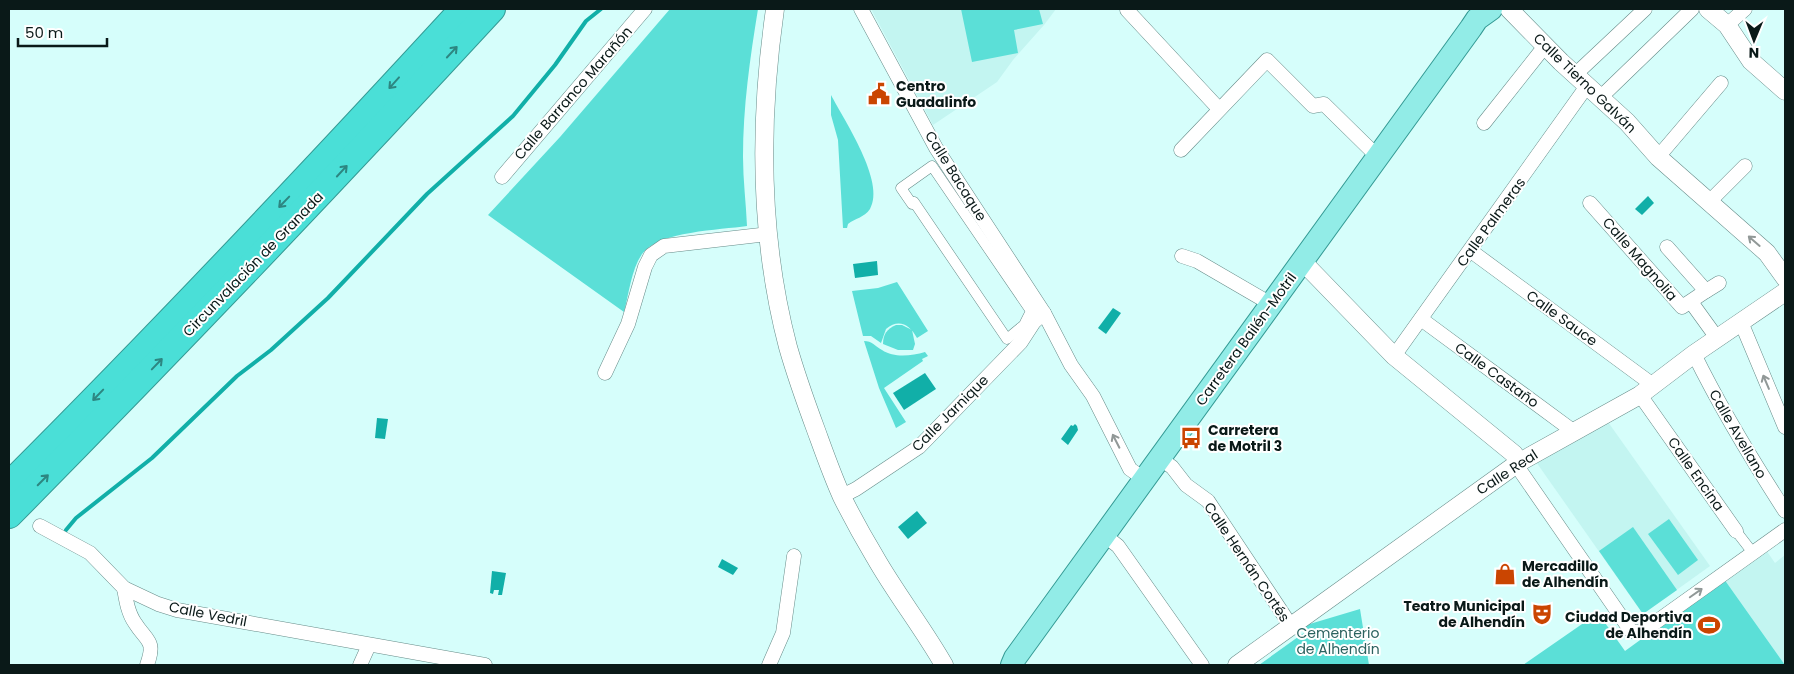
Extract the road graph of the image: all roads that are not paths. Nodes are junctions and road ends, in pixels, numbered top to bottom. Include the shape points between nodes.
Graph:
1 (462, 9) edge
2 (492, 9) edge
3 (645, 9) edge
4 (776, 9) edge
5 (861, 9) edge
6 (1645, 9) edge
7 (1692, 9) edge
8 (1708, 9) edge
9 (1745, 9) edge
10 (1127, 10) edge
11 (1494, 11) edge
12 (1727, 25) junction
13 (1545, 46) junction
14 (1583, 79) junction
15 (1721, 83) dead end
16 (1785, 91) edge
17 (1604, 94) dead end
18 (1219, 109) junction
19 (1484, 123) dead end
20 (1181, 150) dead end
21 (1658, 156) junction
22 (1378, 157) junction
23 (1745, 166) dead end
24 (502, 177) dead end
25 (1709, 202) junction
26 (1590, 203) dead end
27 (769, 234) junction
28 (1667, 247) dead end
29 (1471, 250) junction
30 (1182, 256) dead end
31 (1302, 261) junction
32 (1719, 283) dead end
33 (1706, 291) junction
34 (1784, 292) edge
35 (1691, 302) junction
36 (1272, 304) junction
37 (1044, 313) junction
38 (1421, 319) junction
39 (1741, 322) junction
40 (1717, 338) junction
41 (1007, 339) joint
42 (1694, 354) junction
43 (1394, 356) junction
44 (605, 373) dead end
45 (1647, 390) junction
46 (1785, 427) edge
47 (1573, 431) junction
48 (1160, 458) junction
49 (1518, 463) junction
50 (1144, 479) junction
51 (9, 485) edge
52 (842, 496) junction
53 (1785, 511) edge
54 (9, 515) edge
55 (40, 526) dead end
56 (1785, 530) edge
57 (1736, 531) joint
58 (1104, 535) junction
59 (1753, 553) junction
60 (794, 556) dead end
61 (124, 588) junction
62 (1291, 626) junction
63 (369, 645) junction
64 (1011, 663) edge
65 (147, 665) edge
66 (360, 665) edge
67 (485, 665) edge
68 (769, 665) edge
69 (944, 665) edge
70 (1202, 665) edge
71 (1237, 665) edge

1 -> 51 highway, Circunvalación de Granada via 320,165
54 -> 2 highway, Circunvalación de Granada via 343,171
3 - 24 street, Calle Barranco Marañón
4 - 27 street via 770,48 764,148
5 - 37 street, Calle Bacaque via 936,148
6 - 14 street, Calle Palmeras
7 - 17 street
8 - 12 street
9 - 12 street
10 - 18 street
11 - 13 street, Calle Tierno Galván
11 - 22 main road, Carretera Bailén-Motril
12 - 16 street via 1751,60
13 - 14 street, Calle Tierno Galván
13 - 19 street
14 - 21 street, Calle Tierno Galván
14 - 29 street, Calle Palmeras
15 - 21 street
18 - 20 street
18 - 22 street via 1267,60 1313,106 1324,104
21 - 25 street, Calle Tierno Galván
22 - 31 main road, Carretera Bailén-Motril
23 - 25 street
34 -> 25 street, Calle Tierno Galván via 1767,253
26 - 35 street, Calle Magnolia via 1682,307
27 - 44 street via 664,246 651,255 644,268 628,324
27 - 52 street via 788,346 801,390
28 - 33 street, Calle Magnolia
29 - 38 street, Calle Palmeras
29 - 45 street, Calle Sauce
30 - 36 street via 1197,261
31 - 36 main road, Carretera Bailén-Motril
31 - 43 street
32 - 33 street, Calle Magnolia
33 - 35 street, Calle Magnolia
34 - 39 street, Calle Real
35 - 40 street, Calle Magnolia
36 - 48 main road, Carretera Bailén-Motril
50 -> 37 street, Calle Bacaque via 1130,469 1093,396 1071,365
37 - 52 street, Calle Jarnique via 1021,342 919,447
38 - 43 street, Calle Palmeras
38 - 47 street, Calle Castaño
39 - 40 street, Calle Real
46 -> 39 street
40 - 42 street, Calle Real
41 - 41 street via 914,202 912,204 901,188 932,166 1031,311 1024,325
42 - 45 street, Calle Real
42 - 53 street, Calle Avellano via 1750,457
43 - 49 street via 1514,454
45 - 47 street, Calle Real
45 - 57 street, Calle Encina
47 - 49 street, Calle Real
48 - 50 main road, Carretera Bailén-Motril
48 - 62 street, Calle Hernán Cortés via 1186,485 1208,501
49 -> 59 street via 1631,631 1642,632
49 - 62 street, Calle Real
50 - 58 main road, Carretera Bailén-Motril
52 - 69 street via 875,557
55 - 61 street, Calle Vedril via 90,553
56 - 59 street
57 - 59 street, Calle Encina
58 - 64 main road, Carretera Bailén-Motril
58 - 70 street via 1118,546
60 - 68 street via 784,633
61 - 63 street, Calle Vedril via 177,610
61 - 65 street via 134,623 148,639 152,652
62 - 71 street, Calle Real
63 - 66 street
63 - 67 street, Calle Vedril

